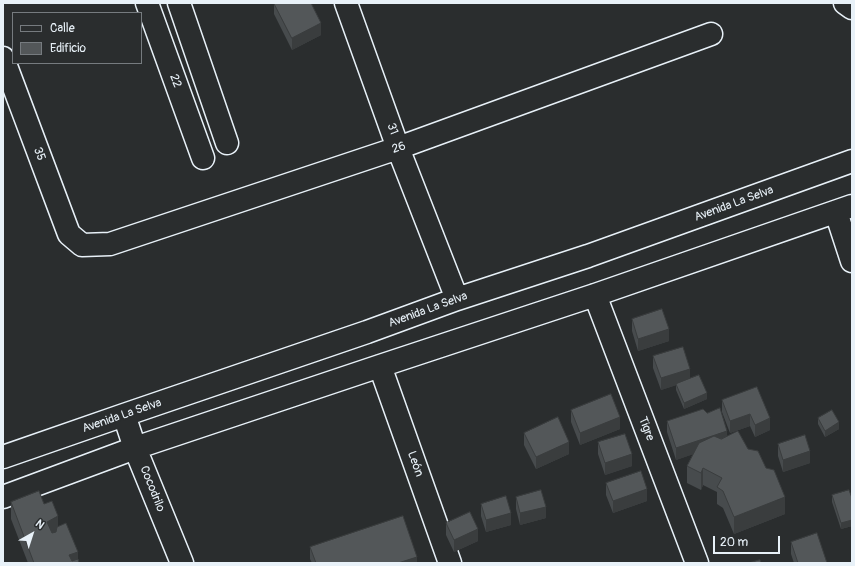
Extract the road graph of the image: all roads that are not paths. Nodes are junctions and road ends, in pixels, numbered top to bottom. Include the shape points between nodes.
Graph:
1 (147, 3) edge
2 (178, 3) edge
3 (346, 3) edge
4 (845, 3) edge
5 (852, 8) edge
6 (711, 34) dead end
7 (3, 58) edge
8 (227, 143) dead end
9 (398, 148) junction
10 (203, 158) dead end
11 (852, 161) edge
12 (844, 209) edge
13 (82, 245) joint
14 (852, 261) edge
15 (595, 295) junction
16 (456, 299) junction
17 (380, 366) junction
18 (124, 414) junction
19 (135, 448) junction
20 (3, 457) edge
21 (3, 497) edge
22 (182, 563) edge
23 (450, 563) edge
24 (697, 563) edge

1 - 10 street, 22
2 - 8 street
3 - 9 street, 31
4 - 5 street
6 - 9 street, 26
7 - 13 street, 35 via 69,234
9 - 13 street, 26 via 110,244
9 - 16 street, 31
11 - 16 street, Avenida La Selva via 588,256
12 - 14 street
12 - 15 street
15 - 17 street
15 - 24 street, Tigre
16 - 18 street, Avenida La Selva via 367,332
17 - 19 street
17 - 23 street, León
18 - 19 street, Cocodrilo
18 - 20 street, Avenida La Selva
19 - 21 street
19 - 22 street, Cocodrilo

